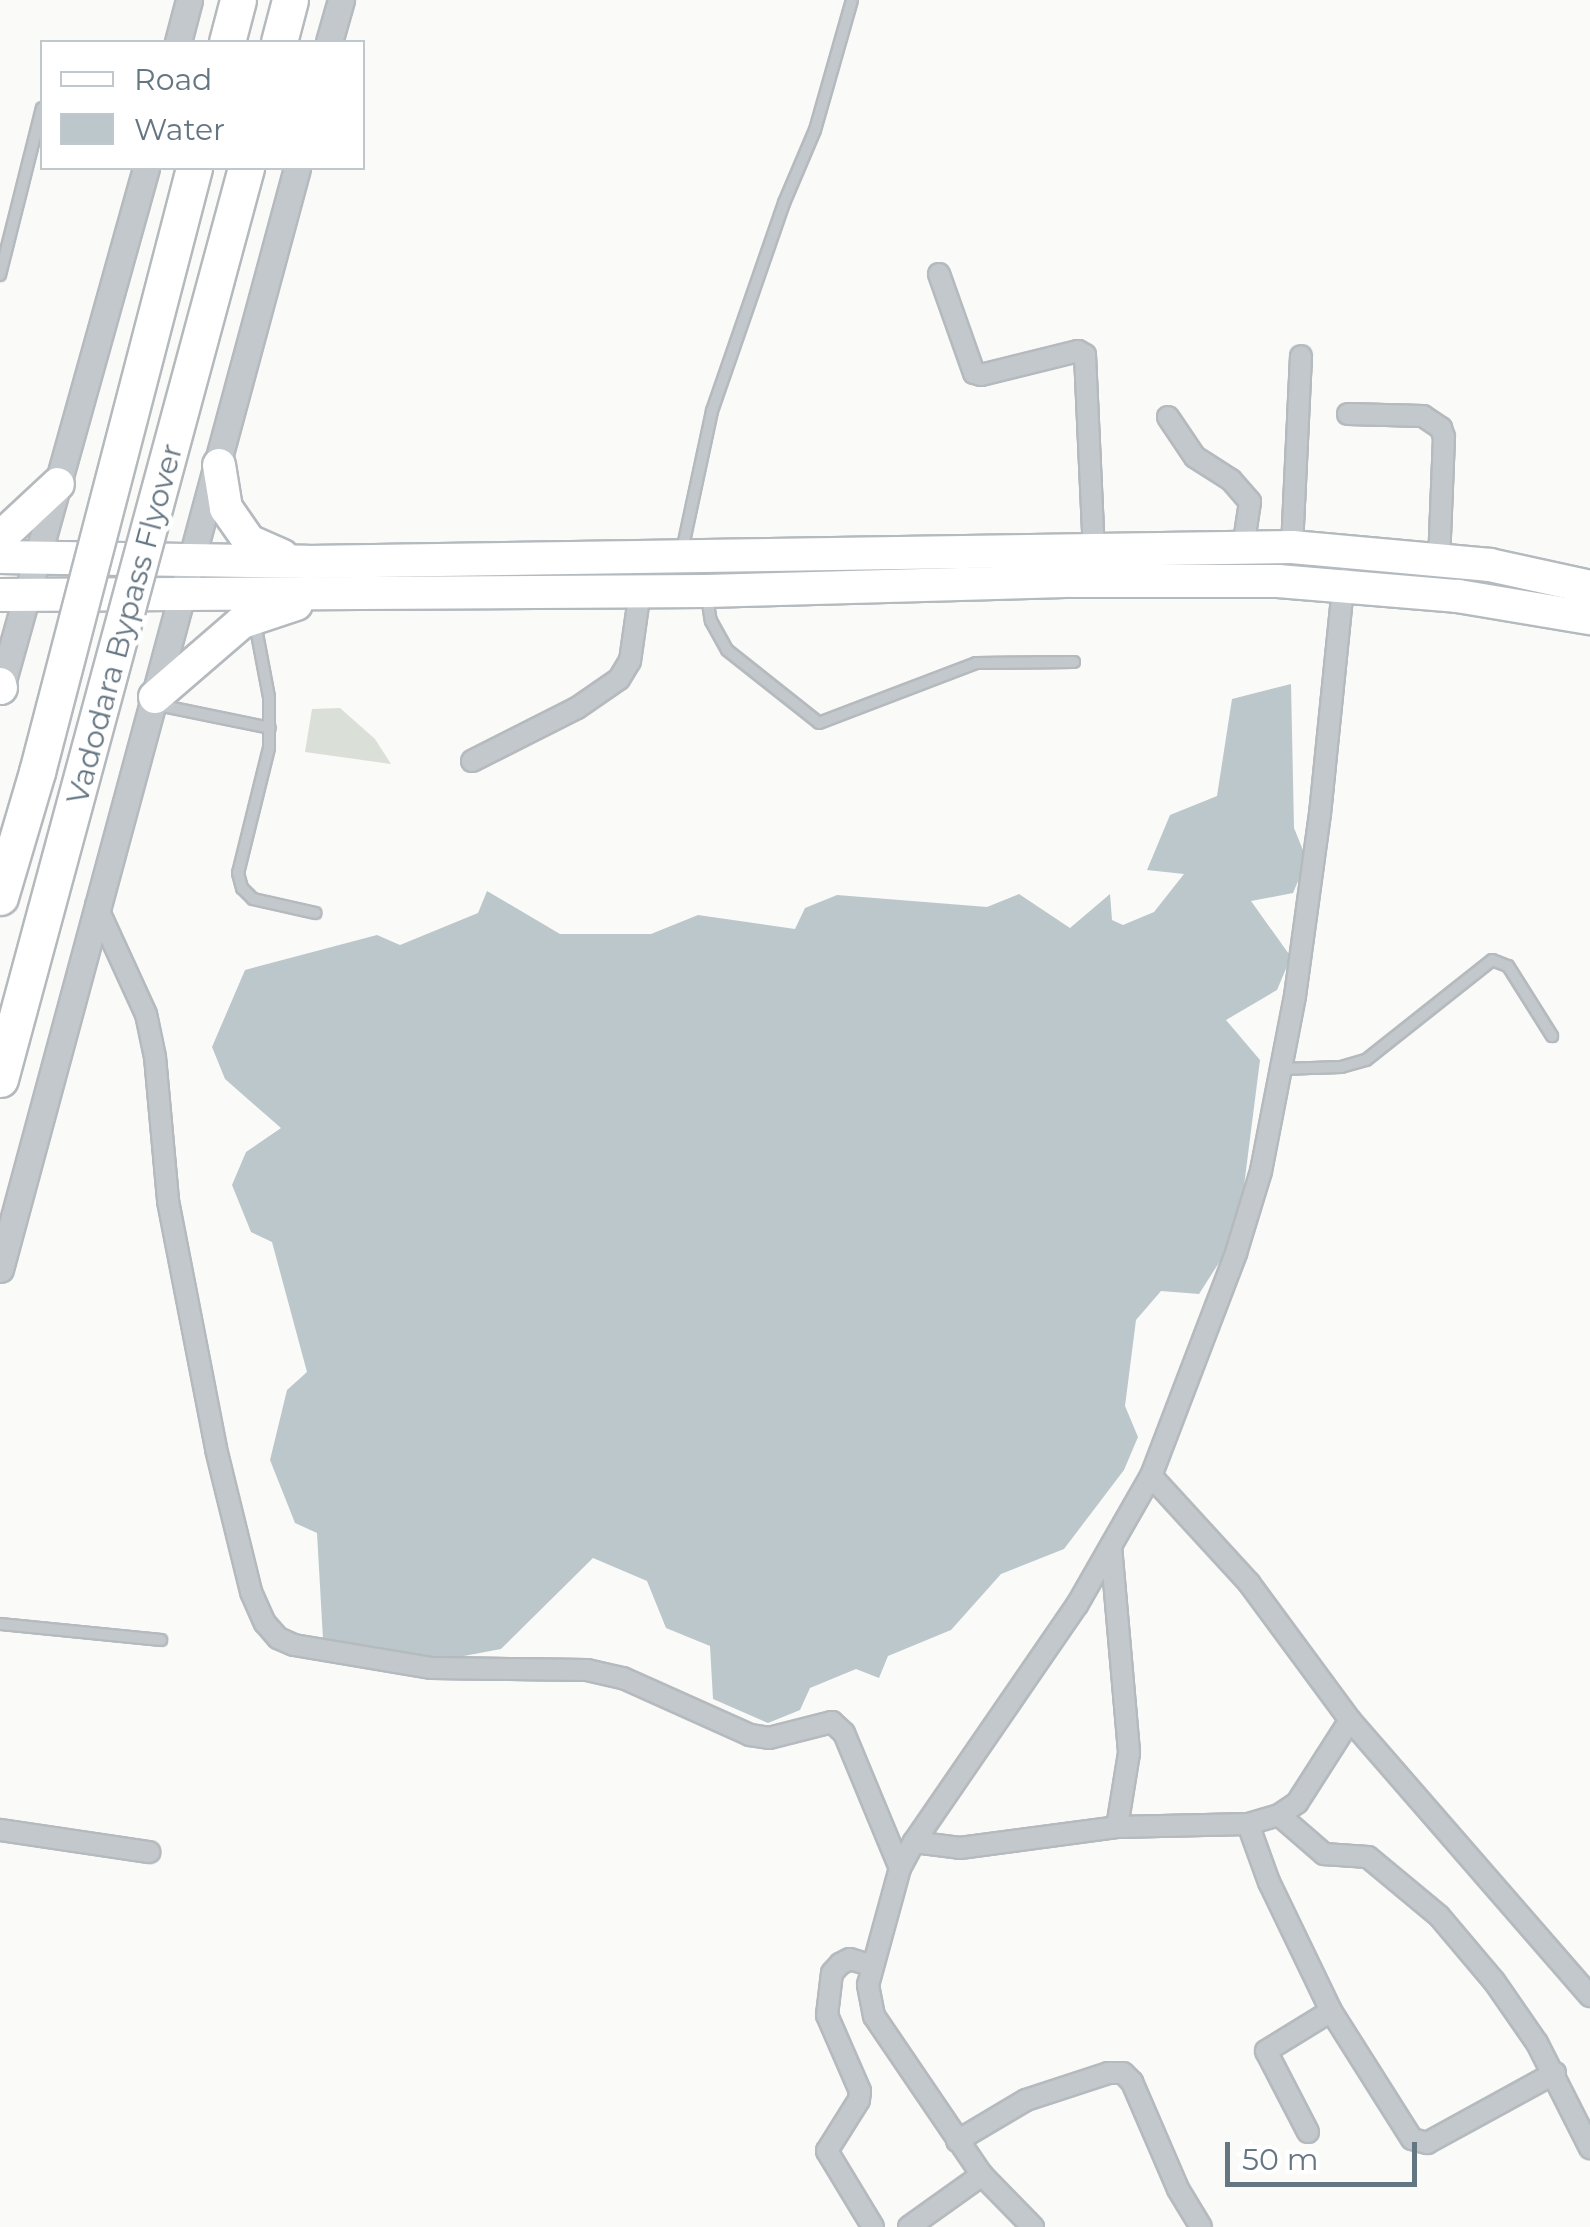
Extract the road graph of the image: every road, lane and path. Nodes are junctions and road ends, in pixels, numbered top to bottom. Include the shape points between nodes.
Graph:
1 (189, 0) edge
2 (238, 0) edge
3 (290, 0) edge
4 (340, 0) edge
5 (852, 0) edge
6 (179, 40) edge
7 (228, 40) edge
8 (280, 40) edge
9 (330, 40) edge
10 (40, 116) edge
11 (145, 170) edge
12 (193, 170) edge
13 (245, 170) edge
14 (296, 170) edge
15 (939, 274) dead end
16 (0, 275) edge
17 (1302, 356) dead end
18 (1348, 414) dead end
19 (1168, 417) dead end
20 (220, 465) junction
21 (58, 484) junction
22 (0, 538) edge
23 (1292, 547) junction
24 (1243, 548) junction
25 (1094, 550) junction
26 (1345, 552) junction
27 (0, 557) edge
28 (681, 557) junction
29 (193, 558) junction
30 (38, 559) junction
31 (1439, 560) junction
32 (307, 562) junction
33 (1343, 587) junction
34 (1590, 587) edge
35 (640, 590) junction
36 (706, 591) junction
37 (338, 592) junction
38 (14, 595) edge
39 (178, 596) junction
40 (254, 617) junction
41 (1590, 618) edge
42 (1074, 662) dead end
43 (0, 688) edge
44 (154, 700) junction
45 (270, 728) junction
46 (472, 761) dead end
47 (0, 898) edge
48 (96, 905) junction
49 (314, 912) dead end
50 (1552, 1036) dead end
51 (1281, 1068) junction
52 (0, 1079) edge
53 (0, 1269) edge
54 (1152, 1476) junction
55 (1110, 1546) junction
56 (0, 1624) edge
57 (161, 1640) dead end
58 (1350, 1720) junction
59 (1279, 1815) junction
60 (1248, 1824) junction
61 (1117, 1827) junction
62 (0, 1830) edge
63 (914, 1842) junction
64 (149, 1852) dead end
65 (900, 1868) junction
66 (873, 1966) junction
67 (1590, 1996) edge
68 (1331, 2011) junction
69 (1554, 2073) junction
70 (1308, 2132) dead end
71 (957, 2141) junction
72 (1590, 2148) edge
73 (982, 2175) junction
74 (1025, 2224) edge
75 (873, 2227) edge
76 (909, 2227) edge
77 (1201, 2227) edge

1 - 6 street
2 - 7 highway
3 - 8 highway
4 - 9 street
5 - 28 lane via 815,130 712,411
10 - 16 lane
11 - 21 street
12 - 47 highway, Vadodara Bypass Flyover, bridge
13 - 52 highway, Vadodara Bypass Flyover, bridge
14 - 20 street
15 - 25 street via 974,373 1078,351 1085,355
17 - 23 street
18 - 31 street via 1423,416 1440,428
19 - 24 street via 1195,456 1250,502
20 - 29 street
20 - 32 main road via 226,508 249,541
21 - 22 main road
21 - 30 street
23 - 24 main road
23 - 26 main road
24 - 25 main road
25 - 28 main road
26 - 31 main road
26 - 33 street
27 - 30 main road
28 - 32 main road
29 - 30 main road
29 - 32 main road
29 - 39 street
30 - 38 street
31 - 34 main road
33 - 36 main road via 1074,581
33 - 41 main road via 1458,596
33 - 51 street via 1320,814
35 - 36 main road
35 - 37 main road
35 - 46 street via 630,661 619,679 578,708
36 - 42 lane via 711,622 727,650 819,723 976,663
37 - 39 main road
37 - 40 main road
38 - 39 main road
38 - 43 street
39 - 44 street
40 - 44 main road via 217,640
40 - 45 lane
44 - 45 lane
44 - 48 street
45 - 49 lane via 238,873 253,898
48 - 53 street
48 - 65 street via 146,1014 156,1056 168,1201 216,1448 264,1623 294,1645 432,1668 587,1670 622,1678 750,1735 769,1738 832,1722 844,1733
50 - 51 lane via 1508,966 1492,960 1366,1060
51 - 54 street via 1236,1253
54 - 55 street
54 - 58 street via 1249,1583
55 - 61 street via 1128,1753
55 - 63 street via 1077,1605
56 - 57 lane
58 - 59 street via 1297,1802
58 - 67 street
59 - 60 street
59 - 69 street via 1324,1854 1368,1857 1439,1916 1494,1981
60 - 61 street
60 - 68 street
61 - 63 street via 960,1848
62 - 64 street
63 - 65 street
65 - 66 street
66 - 71 street via 868,1985 874,2016
66 - 75 street via 850,1959 832,1973 827,2015 860,2091 827,2151
68 - 69 street via 1419,2144
68 - 70 street via 1266,2051
69 - 72 street
71 - 73 street
71 - 77 street via 1026,2100 1123,2074
73 - 74 street
73 - 76 street

